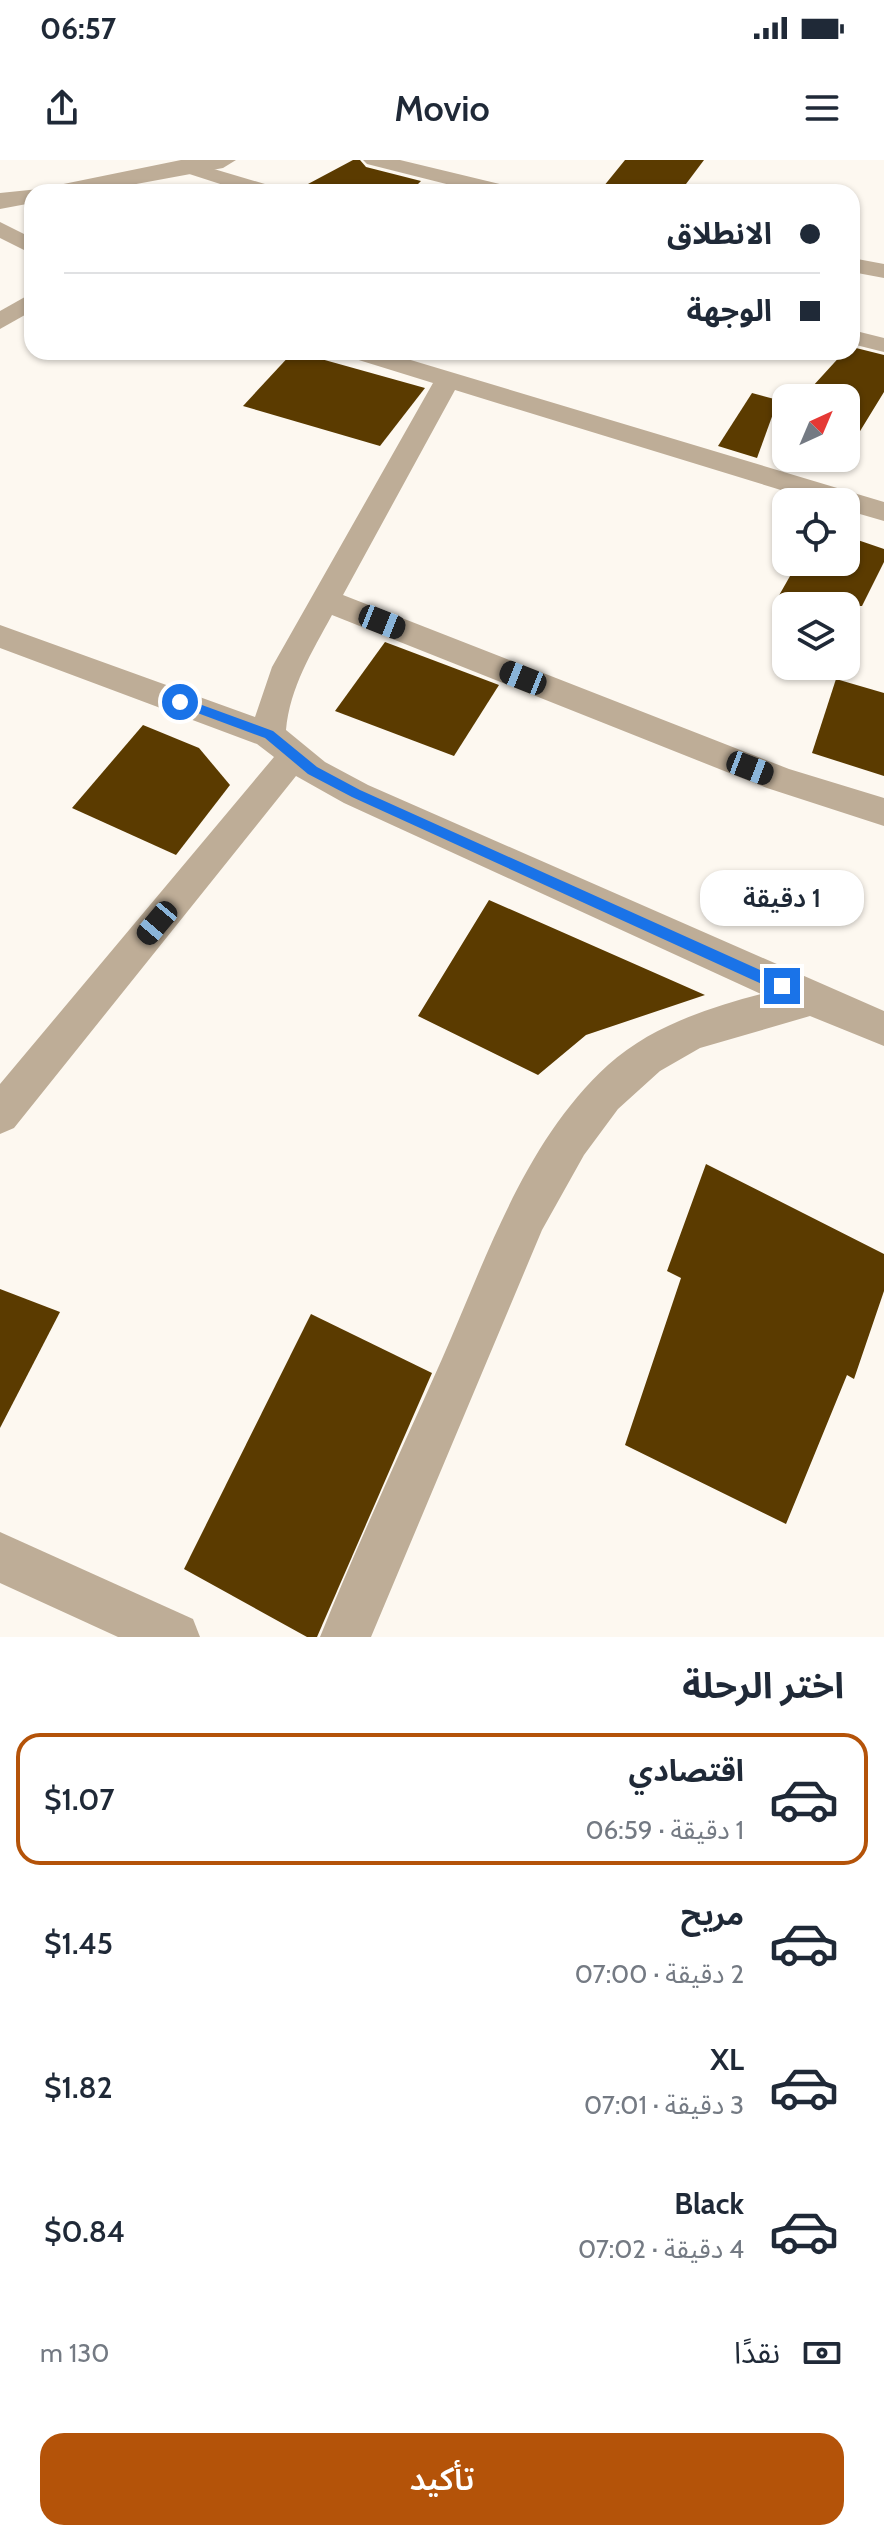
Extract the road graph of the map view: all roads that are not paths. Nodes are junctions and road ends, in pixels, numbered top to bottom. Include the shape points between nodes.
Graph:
1 (223, 160) edge
2 (374, 160) edge
3 (187, 167) junction
4 (94, 184) edge
5 (241, 184) edge
6 (472, 184) edge
7 (24, 196) edge
8 (0, 201) edge
9 (0, 229) edge
10 (24, 242) edge
11 (860, 266) edge
12 (884, 271) edge
13 (24, 306) edge
14 (0, 322) edge
15 (860, 339) edge
16 (884, 345) edge
17 (384, 360) edge
18 (448, 380) junction
19 (884, 512) edge
20 (325, 600) junction
21 (0, 636) edge
22 (281, 746) junction
23 (884, 812) edge
24 (811, 999) junction
25 (884, 1029) edge
26 (0, 1115) edge
27 (0, 1557) edge
28 (175, 1637) edge
29 (345, 1637) edge

1 - 3 street
2 - 6 street
3 - 4 street
3 - 5 street
7 - 8 street
9 - 10 street
11 - 12 street
13 - 14 street
15 - 16 street
17 - 18 street
18 - 19 street
18 - 20 street
20 - 22 street via 275,695
20 - 23 street via 779,779
21 - 22 street
22 - 24 street via 356,794
22 - 26 street
24 - 25 street
24 - 29 street via 738,1017 670,1044 621,1079 562,1150 527,1215
27 - 28 street

